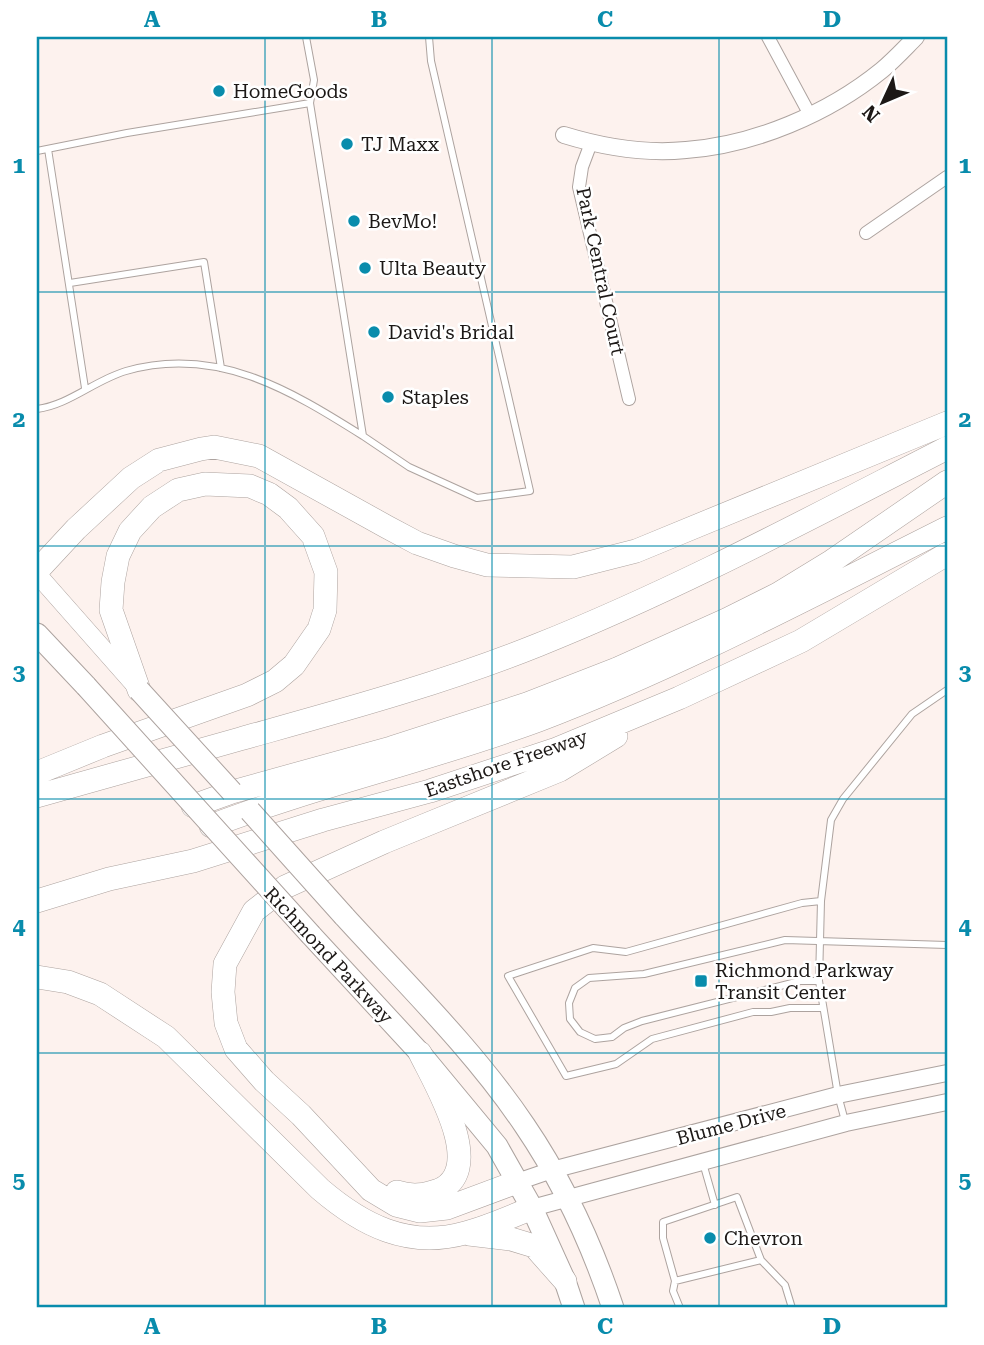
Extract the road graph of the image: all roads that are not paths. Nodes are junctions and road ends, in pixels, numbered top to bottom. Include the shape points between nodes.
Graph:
1 (306, 37) edge
2 (429, 37) edge
3 (768, 37) edge
4 (916, 37) edge
5 (310, 103) junction
6 (810, 115) junction
7 (564, 135) dead end
8 (591, 143) junction
9 (48, 149) junction
10 (37, 151) edge
11 (947, 177) edge
12 (866, 233) dead end
13 (70, 284) junction
14 (221, 368) junction
15 (85, 388) junction
16 (629, 399) dead end
17 (37, 409) edge
18 (947, 423) edge
19 (363, 436) junction
20 (947, 448) edge
21 (947, 482) edge
22 (947, 528) edge
23 (947, 554) edge
24 (37, 573) edge
25 (37, 634) edge
26 (139, 690) junction
27 (947, 690) edge
28 (678, 698) junction
29 (396, 757) junction
30 (37, 773) edge
31 (232, 792) junction
32 (37, 796) edge
33 (193, 806) junction
34 (250, 811) junction
35 (211, 826) junction
36 (37, 901) edge
37 (821, 901) junction
38 (818, 941) junction
39 (947, 945) edge
40 (37, 978) edge
41 (819, 981) junction
42 (822, 1008) junction
43 (420, 1053) junction
44 (947, 1073) edge
45 (838, 1095) junction
46 (947, 1102) edge
47 (846, 1123) junction
48 (702, 1161) junction
49 (552, 1170) junction
50 (357, 1174) junction
51 (517, 1182) junction
52 (567, 1197) junction
53 (715, 1205) junction
54 (532, 1208) junction
55 (466, 1233) junction
56 (761, 1261) junction
57 (565, 1281) junction
58 (675, 1281) junction
59 (574, 1308) edge
60 (613, 1308) edge
61 (680, 1308) edge
62 (792, 1308) edge

1 - 5 lane via 313,80
2 - 19 lane via 530,491 477,498 409,467
3 - 6 street
4 - 6 street via 882,70
5 - 9 lane
5 - 19 lane
6 - 8 street via 727,144 686,150 645,151
7 - 8 street
8 - 16 street, Park Central Court via 579,187
9 - 10 lane
9 - 13 lane
11 - 12 street
13 - 14 lane via 204,262
13 - 15 lane
14 - 15 lane via 154,366 125,371
14 - 19 lane via 267,381
15 - 17 lane
18 - 24 highway via 636,551 573,567 487,565 454,556 387,527 259,456 214,447 201,449 159,460 131,478
20 - 32 highway via 638,603 536,646 346,710
21 - 29 highway via 832,561 726,620
22 - 29 highway via 629,684 539,720
23 - 28 highway, Eastshore Freeway via 801,640
24 - 26 main road
25 - 33 highway, Richmond Parkway, bridge
26 - 30 highway via 111,610 118,556 130,531 152,507 178,490 205,484 250,486 288,508 313,536 327,572 319,629 294,665 247,695
26 - 31 highway, Richmond Parkway, bridge
27 - 37 lane via 912,714 831,820
28 - 36 highway, Eastshore Freeway via 554,750 430,791 193,861
28 - 50 highway via 560,770 310,875 254,911 225,964 226,1023 236,1049
29 - 31 highway
29 - 34 highway
31 - 33 highway
31 - 34 highway, Richmond Parkway
33 - 35 highway, Richmond Parkway, bridge
34 - 35 highway
34 - 49 highway, Richmond Parkway, bridge via 454,1038 525,1126
35 - 43 highway, Richmond Parkway, bridge
37 - 38 lane
37 - 42 lane via 626,952 593,948 508,976 566,1076 615,1064 652,1039 753,1012
38 - 39 lane
38 - 41 lane
38 - 41 lane via 785,940 644,974 589,978 572,995 570,1019 580,1032 596,1039 612,1037 642,1021 800,981
40 - 55 highway via 68,982 100,994 166,1037 346,1212 409,1237
41 - 42 lane
42 - 45 lane
43 - 50 highway via 452,1116 460,1151 457,1172 444,1188 421,1196 400,1194
43 - 51 highway, Richmond Parkway via 497,1146
44 - 45 street, Blume Drive
45 - 47 lane
45 - 49 street, Blume Drive
46 - 47 street, Blume Drive
47 - 48 street, Blume Drive
48 - 52 street, Blume Drive
48 - 53 lane
49 - 51 street, Blume Drive
49 - 52 highway, Richmond Parkway
50 - 51 highway via 371,1191 396,1205 420,1211 447,1208
51 - 54 highway, Richmond Parkway
52 - 54 street, Blume Drive
52 - 60 highway, Richmond Parkway
53 - 56 lane via 737,1197
53 - 58 lane via 663,1222
54 - 55 highway
54 - 57 highway, Richmond Parkway
55 - 57 highway via 534,1246
56 - 58 lane
56 - 62 lane via 785,1285
57 - 59 highway, Richmond Parkway
58 - 61 lane via 673,1291

